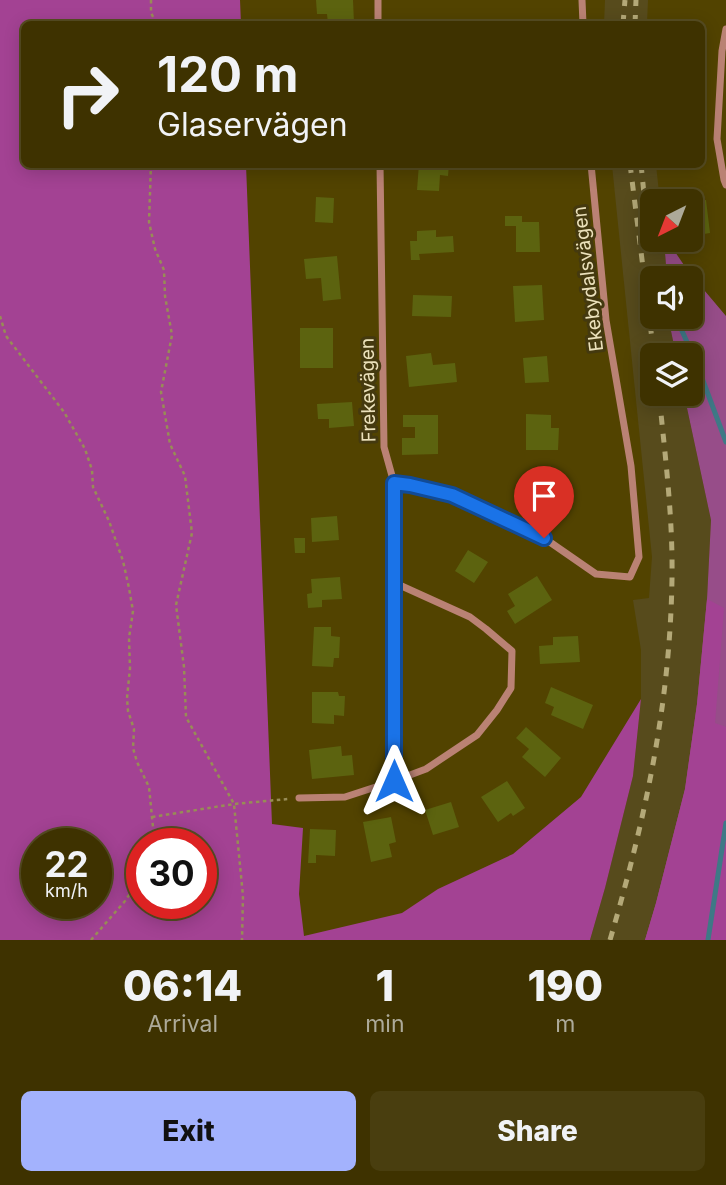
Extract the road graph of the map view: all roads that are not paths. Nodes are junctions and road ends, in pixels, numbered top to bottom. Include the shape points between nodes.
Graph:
1 (378, 0) edge
2 (582, 0) edge
3 (378, 21) edge
4 (583, 21) edge
5 (726, 29) edge
6 (380, 168) edge
7 (591, 168) edge
8 (726, 185) edge
9 (394, 483) junction
10 (395, 583) junction
11 (394, 781) junction
12 (299, 798) road end

1 - 3 street
2 - 4 street
5 - 8 street via 717,139
6 - 9 street, Frekevägen via 384,447
7 - 9 street, Ekebydalsvägen via 606,320 631,466 639,557 630,577 596,573 544,538 452,495
9 - 10 street, Frekevägen
10 - 11 street, Frekevägen
10 - 11 street via 470,617 512,651 510,688 477,735 426,769
11 - 12 street via 345,796

